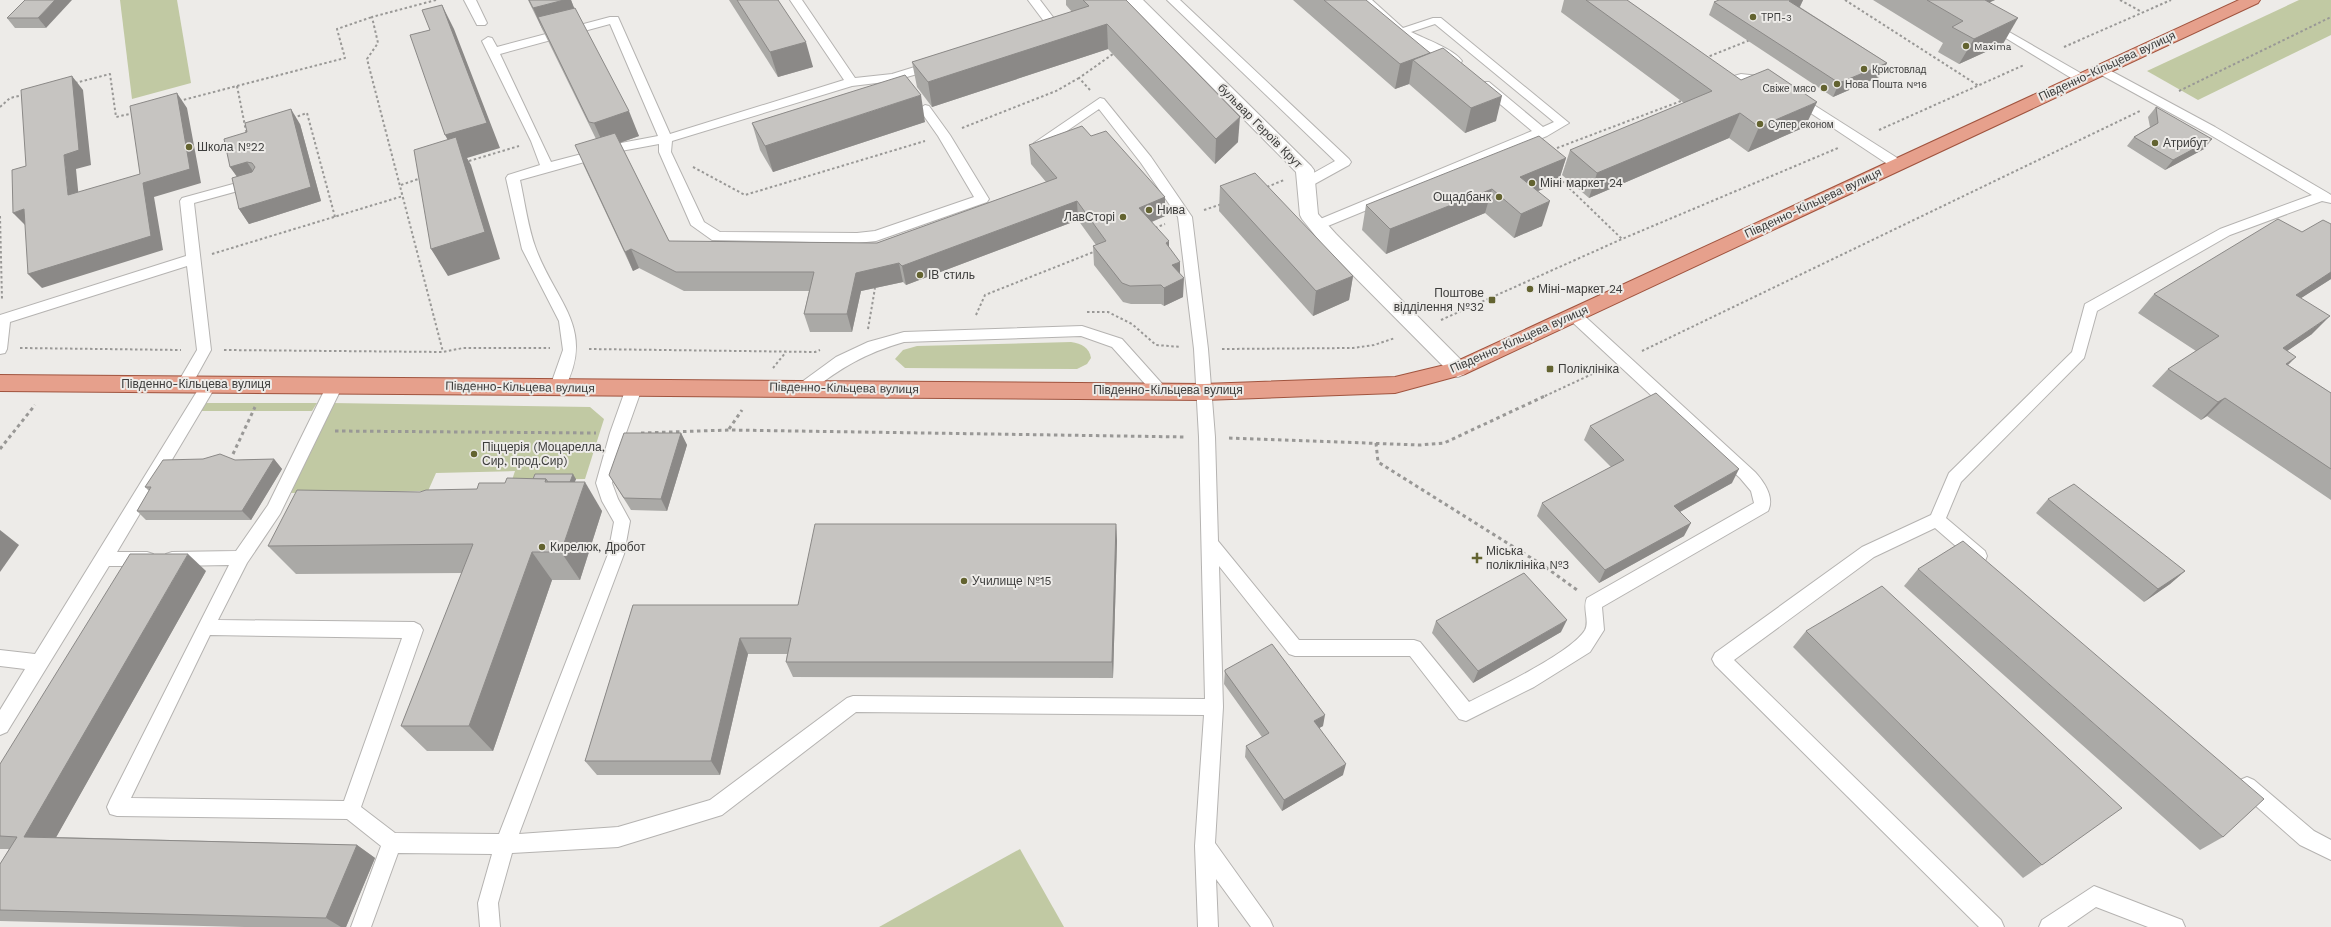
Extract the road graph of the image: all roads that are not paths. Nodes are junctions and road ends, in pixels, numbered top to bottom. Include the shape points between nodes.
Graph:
1 (470, 0) edge
2 (796, 0) edge
3 (1034, 0) edge
4 (1134, 0) edge
5 (1173, 0) edge
6 (1365, 0) edge
7 (2252, 0) edge
8 (1982, 20) edge
9 (481, 23) dead end
10 (1401, 32) junction
11 (1031, 33) edge
12 (1696, 61) edge
13 (943, 62) edge
14 (2100, 69) junction
15 (899, 77) junction
16 (2080, 78) junction
17 (851, 82) junction
18 (908, 88) edge
19 (925, 109) edge
20 (1542, 133) junction
21 (1040, 143) edge
22 (666, 145) junction
23 (621, 147) edge
24 (602, 152) edge
25 (1897, 164) junction
26 (547, 167) junction
27 (1305, 177) junction
28 (256, 182) edge
29 (2327, 198) edge
30 (1318, 225) junction
31 (193, 259) junction
32 (1574, 315) junction
33 (0, 348) edge
34 (1458, 369) junction
35 (0, 383) edge
36 (185, 384) junction
37 (209, 384) junction
38 (335, 385) junction
39 (558, 387) junction
40 (634, 388) junction
41 (804, 388) junction
42 (1160, 391) junction
43 (1204, 392) junction
44 (1937, 520) junction
45 (1210, 543) junction
46 (241, 558) junction
47 (104, 559) junction
48 (1991, 566) edge
49 (205, 627) junction
50 (0, 658) edge
51 (40, 663) junction
52 (1214, 707) junction
53 (0, 726) edge
54 (2236, 776) edge
55 (350, 810) junction
56 (392, 843) junction
57 (505, 844) junction
58 (1205, 846) junction
59 (2331, 850) edge
60 (361, 927) edge
61 (490, 927) edge
62 (1208, 927) edge
63 (1263, 927) edge
64 (1994, 927) edge
65 (2049, 927) edge
66 (2175, 927) edge

1 - 9 lane
2 - 17 lane
3 - 11 lane via 1053,25
4 - 27 street, бульвар Героїв Крут
5 - 27 lane via 1344,162
6 - 10 lane
7 - 14 main road, Південно-Кільцева вулиця
8 - 16 lane
10 - 20 lane via 1450,56
10 - 20 lane via 1437,20 1563,123
12 - 25 lane via 1725,83 1741,78 1769,81
13 - 15 lane
14 - 16 main road, Південно-Кільцева вулиця
14 - 29 lane
15 - 17 lane via 873,83
15 - 18 lane
16 - 25 main road, Південно-Кільцева вулиця
17 - 22 lane
19 - 22 lane via 944,135 982,199 876,236 718,237 698,225
20 - 30 lane
21 - 43 lane via 1100,102 1146,160 1184,216
22 - 23 lane
22 - 26 lane via 614,19 491,46
24 - 26 lane
25 - 32 main road, Південно-Кільцева вулиця
26 - 39 lane via 513,178 529,249 566,321 570,350
27 - 30 street, бульвар Героїв Крут via 1310,215
28 - 31 lane via 187,201
29 - 44 lane via 2225,232 2090,308 2079,354 1955,478
30 - 34 street, бульвар Героїв Крут
31 - 33 lane via 3,319
31 - 36 lane via 204,350
32 - 34 main road, Південно-Кільцева вулиця
32 - 45 lane via 1755,482 1762,499 1762,506 1593,603 1595,630 1584,646 1528,681 1466,712 1414,648 1295,648
34 - 43 main road, Південно-Кільцева вулиця via 1395,385
35 - 36 main road, Південно-Кільцева вулиця
36 - 37 main road, Південно-Кільцева вулиця
37 - 38 main road, Південно-Кільцева вулиця
37 - 47 lane
38 - 39 main road, Південно-Кільцева вулиця
38 - 46 lane via 313,431 282,509
39 - 40 main road, Південно-Кільцева вулиця
40 - 41 main road, Південно-Кільцева вулиця
40 - 57 lane via 618,433 604,483 602,501 622,521 616,554
41 - 42 main road, Південно-Кільцева вулиця
41 - 42 lane via 841,361 874,346 904,337 1082,331 1117,343
42 - 43 main road, Південно-Кільцева вулиця
43 - 45 lane
44 - 48 lane
44 - 64 lane via 1868,552 1721,659
45 - 52 lane
46 - 47 lane
46 - 49 lane
47 - 51 lane
49 - 55 lane via 414,630
49 - 55 lane via 117,807
50 - 51 lane
51 - 53 lane
52 - 57 lane via 853,704 715,808 618,837
52 - 58 lane
54 - 59 lane via 2307,838
55 - 56 lane
56 - 57 lane
56 - 60 lane
57 - 61 lane via 488,903
58 - 62 lane
58 - 63 lane
65 - 66 lane via 2094,896

